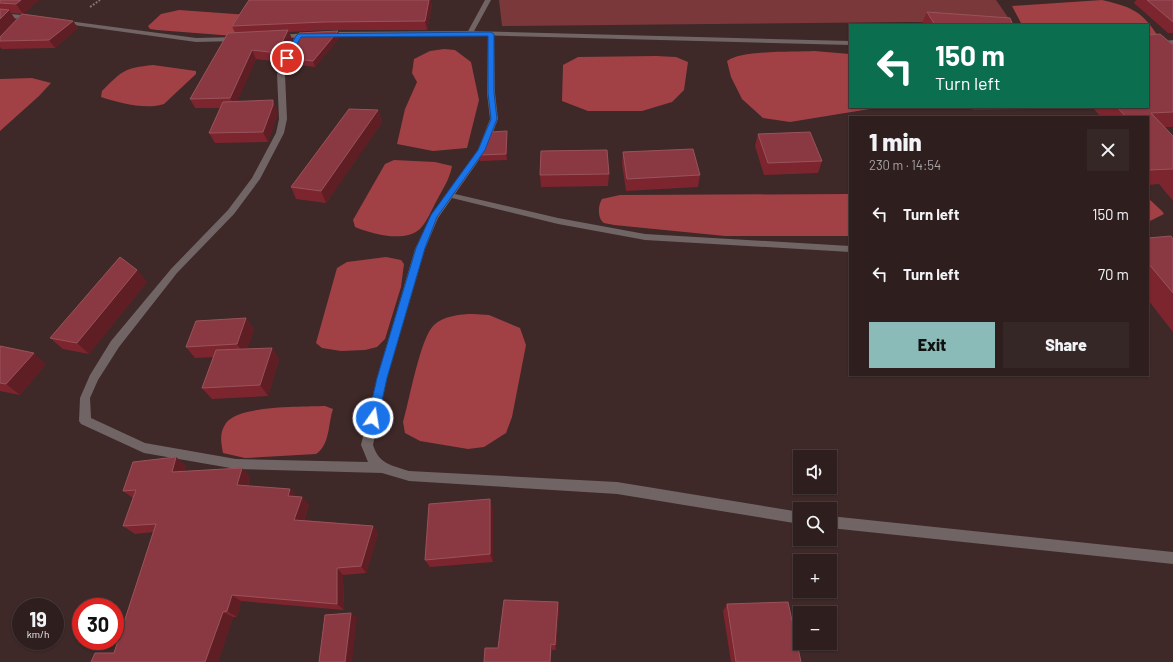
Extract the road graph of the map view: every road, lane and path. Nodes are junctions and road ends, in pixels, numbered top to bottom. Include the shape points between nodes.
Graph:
1 (488, 0) edge
2 (0, 15) edge
3 (38, 19) edge
4 (54, 21) edge
5 (470, 33) junction
6 (491, 34) junction
7 (298, 36) junction
8 (269, 37) edge
9 (247, 38) edge
10 (849, 42) edge
11 (1173, 42) edge
12 (1149, 45) edge
13 (449, 195) junction
14 (849, 249) edge
15 (382, 468) junction
16 (793, 517) edge
17 (837, 523) edge
18 (1173, 558) edge

1 - 5 street
2 - 3 street
4 - 9 street via 196,40
5 - 6 street
5 - 7 street
6 - 10 street
6 - 13 street via 491,93 494,119 482,150
7 - 8 street
7 - 15 street via 281,74 283,118 280,133 256,179 231,212 174,271 115,344 85,398 84,421 144,448 236,464
11 - 12 street
13 - 14 street via 558,221 645,237
13 - 15 street via 434,216 420,248 382,378 367,445 371,457
15 - 16 street via 409,476 617,488
17 - 18 street

